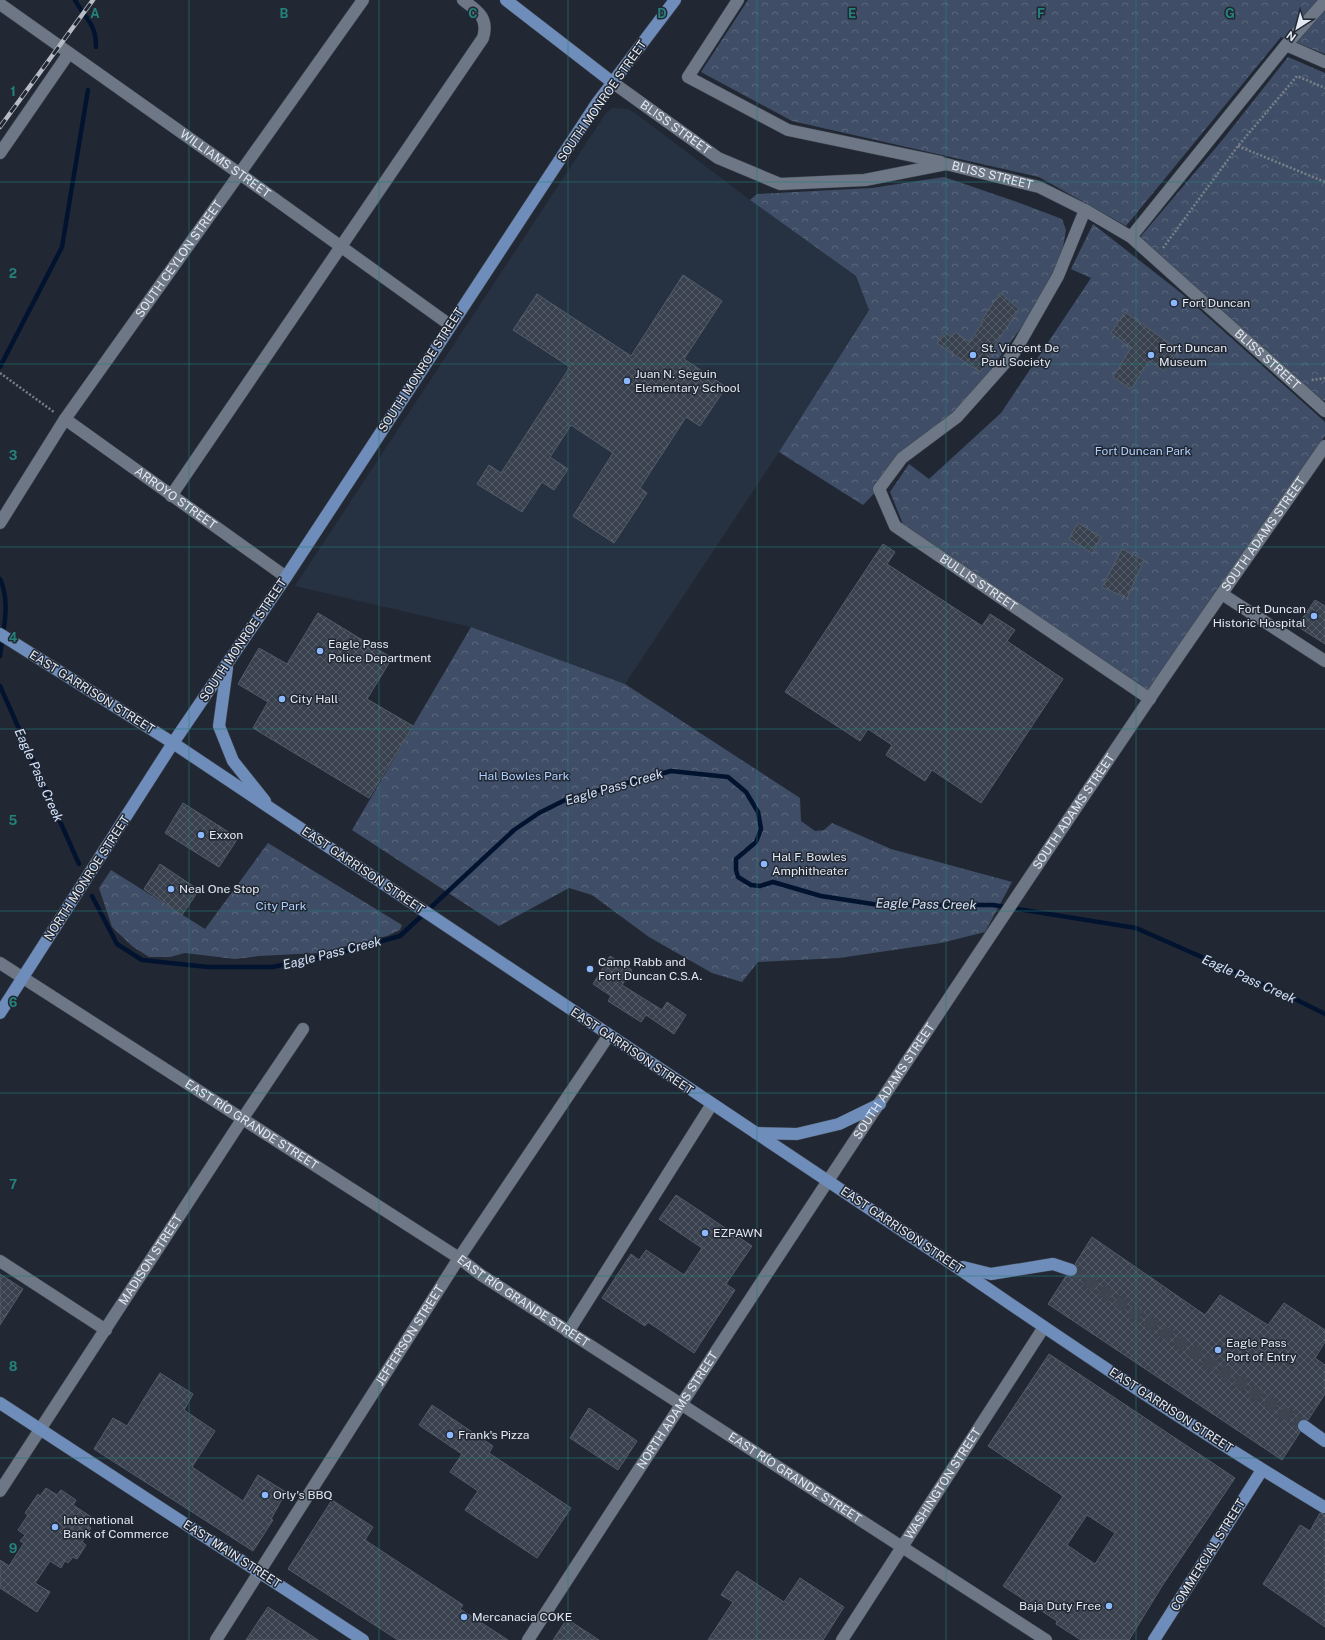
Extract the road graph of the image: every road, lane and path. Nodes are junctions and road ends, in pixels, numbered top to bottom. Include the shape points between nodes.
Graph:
1 (363, 0) edge
2 (463, 0) edge
3 (506, 0) edge
4 (675, 0) edge
5 (738, 0) edge
6 (1325, 1) edge
7 (0, 4) edge
8 (1286, 45) junction
9 (69, 53) junction
10 (1325, 62) edge
11 (612, 82) junction
12 (1325, 88) edge
13 (1238, 146) junction
14 (0, 153) edge
15 (946, 164) junction
16 (240, 174) junction
17 (1325, 182) edge
18 (1085, 210) junction
19 (1131, 238) junction
20 (342, 246) junction
21 (1163, 249) dead end
22 (450, 325) junction
23 (0, 373) edge
24 (1307, 375) dead end
25 (1325, 378) edge
26 (1325, 411) edge
27 (64, 419) junction
28 (1325, 446) edge
29 (171, 496) junction
30 (0, 522) edge
31 (286, 577) junction
32 (1222, 594) junction
33 (0, 634) edge
34 (1325, 661) edge
35 (227, 664) junction
36 (1150, 699) junction
37 (173, 743) junction
38 (274, 811) junction
39 (0, 963) edge
40 (23, 978) junction
41 (0, 1013) edge
42 (302, 1029) dead end
43 (609, 1035) junction
44 (712, 1104) junction
45 (880, 1104) junction
46 (243, 1118) junction
47 (756, 1133) junction
48 (829, 1181) junction
49 (459, 1258) junction
50 (0, 1261) edge
51 (952, 1264) junction
52 (1071, 1270) tunnel mouth
53 (1044, 1327) junction
54 (106, 1330) junction
55 (568, 1332) junction
56 (0, 1403) edge
57 (681, 1404) junction
58 (1304, 1426) tunnel mouth
59 (40, 1429) junction
60 (1325, 1441) edge
61 (1262, 1470) junction
62 (0, 1491) edge
63 (1324, 1507) edge
64 (903, 1546) junction
65 (260, 1573) junction
66 (216, 1640) edge
67 (363, 1640) edge
68 (528, 1640) edge
69 (842, 1640) edge
70 (1046, 1640) edge
71 (1154, 1640) edge

1 - 16 street, SOUTH CEYLON STREET
2 - 20 street via 478,11 484,21 486,30 483,38
3 - 11 main road
4 - 11 main road, SOUTH MONROE STREET
5 - 15 street via 688,77 788,130
6 - 8 street
7 - 9 street, WILLIAMS STREET
8 - 10 street
8 - 19 street
9 - 14 street
9 - 16 street, WILLIAMS STREET
11 - 15 street, BLISS STREET via 718,158 780,184 865,180
11 - 22 main road, SOUTH MONROE STREET
12 - 13 path via 1297,76
13 - 17 path
13 - 21 path
15 - 18 street, BLISS STREET via 1039,187
16 - 20 street, WILLIAMS STREET
16 - 27 street, SOUTH CEYLON STREET
18 - 19 street, BLISS STREET
18 - 36 street, BULLIS STREET via 1058,276 1014,353 957,417 902,458 879,489 895,526
19 - 26 street, BLISS STREET
20 - 22 street, WILLIAMS STREET
20 - 29 street
22 - 31 main road, SOUTH MONROE STREET
23 - 27 path
24 - 25 path via 1313,380
27 - 29 street, ARROYO STREET
27 - 30 street, SOUTH CEYLON STREET
28 - 32 street, SOUTH ADAMS STREET
29 - 31 street, ARROYO STREET
31 - 35 main road, SOUTH MONROE STREET
32 - 34 street
32 - 36 street, SOUTH ADAMS STREET
33 - 37 main road, EAST GARRISON STREET
35 - 37 main road, SOUTH MONROE STREET
35 - 38 main road via 219,726 233,761
36 - 45 street, SOUTH ADAMS STREET
37 - 38 main road, EAST GARRISON STREET
37 - 40 main road, NORTH MONROE STREET
38 - 43 main road, EAST GARRISON STREET
39 - 40 street, EAST RÍO GRANDE STREET
40 - 41 main road, NORTH MONROE STREET
40 - 46 street, EAST RÍO GRANDE STREET
42 - 46 street, MADISON STREET
43 - 44 main road, EAST GARRISON STREET
43 - 49 street, JEFFERSON STREET
44 - 47 main road, EAST GARRISON STREET
44 - 55 street
45 - 47 main road via 839,1124 797,1134
45 - 48 street, SOUTH ADAMS STREET
46 - 49 street, EAST RÍO GRANDE STREET
46 - 54 street, MADISON STREET
47 - 48 main road, EAST GARRISON STREET
48 - 51 main road, EAST GARRISON STREET
48 - 57 street, NORTH ADAMS STREET
49 - 55 street, EAST RÍO GRANDE STREET
49 - 65 street, JEFFERSON STREET
50 - 54 street
51 - 52 main road via 991,1274 1053,1264
51 - 53 main road, EAST GARRISON STREET
53 - 61 main road, EAST GARRISON STREET
53 - 64 street, WASHINGTON STREET
54 - 59 street, MADISON STREET
55 - 57 street, EAST RÍO GRANDE STREET
56 - 59 main road, EAST MAIN STREET
57 - 64 street, EAST RÍO GRANDE STREET
57 - 68 street, NORTH ADAMS STREET
58 - 60 main road
59 - 62 street, MADISON STREET
59 - 65 main road, EAST MAIN STREET
61 - 63 main road, EAST GARRISON STREET
61 - 71 main road, COMMERCIAL STREET
64 - 69 street, WASHINGTON STREET
64 - 70 street, EAST RÍO GRANDE STREET
65 - 66 street, JEFFERSON STREET
65 - 67 main road, EAST MAIN STREET

